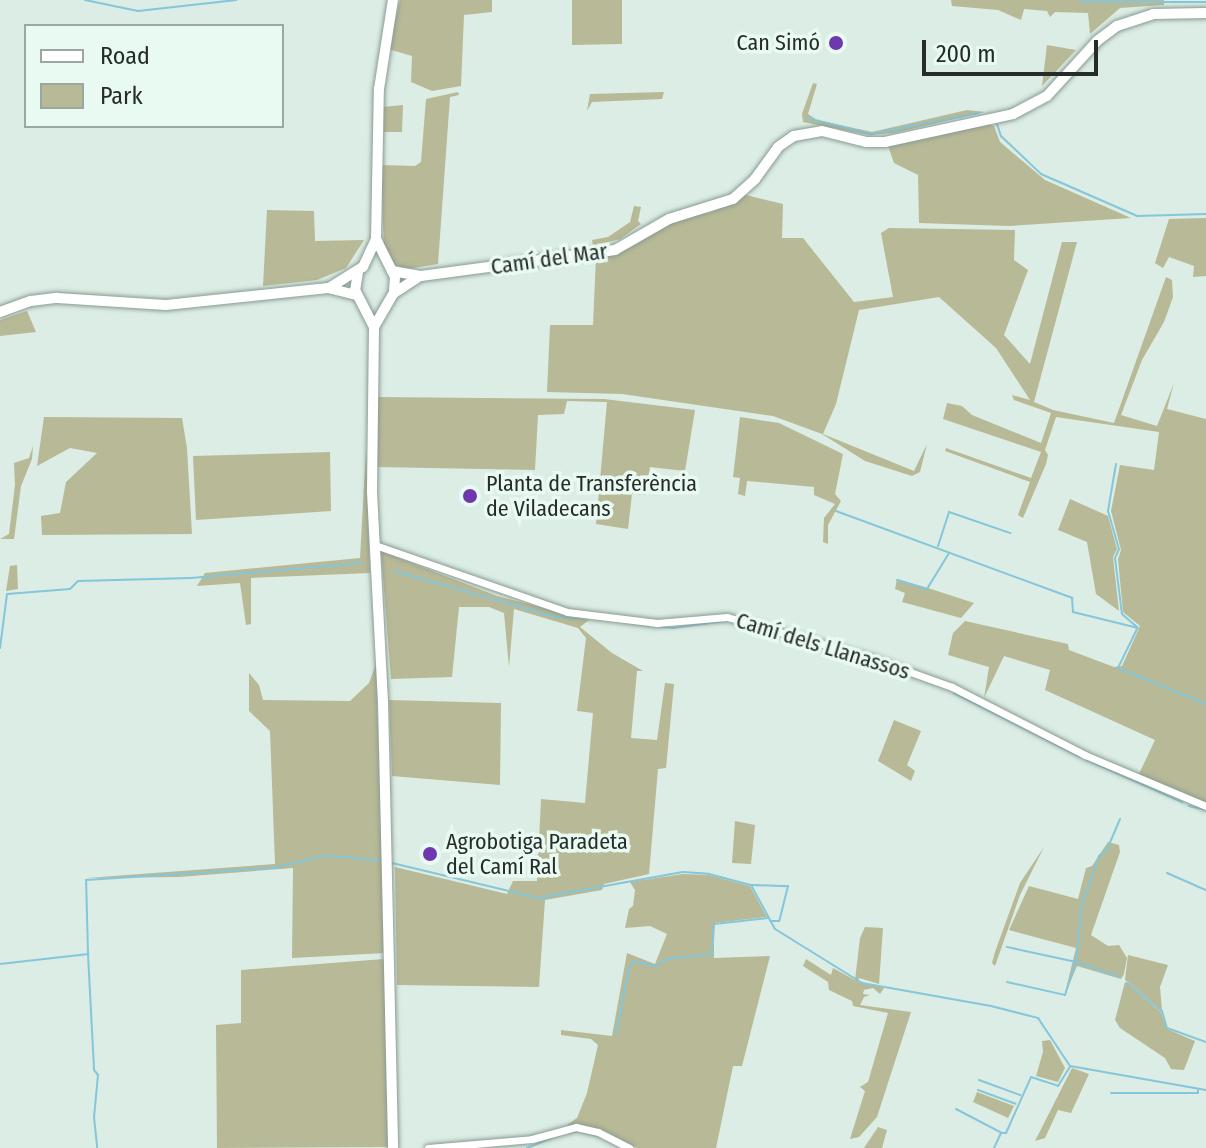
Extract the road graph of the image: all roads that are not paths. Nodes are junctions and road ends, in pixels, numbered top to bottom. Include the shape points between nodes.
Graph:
1 (393, 0) edge
2 (1206, 13) edge
3 (376, 239) junction
4 (390, 269) junction
5 (360, 270) junction
6 (421, 276) junction
7 (328, 288) junction
8 (394, 293) junction
9 (359, 298) junction
10 (386, 302) junction
11 (0, 312) edge
12 (374, 327) junction
13 (375, 545) junction
14 (1206, 806) edge
15 (393, 1148) edge
16 (428, 1148) edge
17 (629, 1148) edge

1 - 3 main road via 379,89
2 - 6 main road, Camí del Mar via 1153,14 1117,26 1047,96 1023,110 875,143 803,132 782,144 733,199 669,219 615,250
3 - 4 main road
3 - 5 main road
4 - 5 main road via 376,263
4 - 6 main road, Camí del Mar
4 - 8 main road
5 - 7 main road
5 - 9 main road via 354,282
6 - 8 main road, Camí del Mar
7 - 9 main road
7 - 11 main road via 180,304 57,298
8 - 10 main road
9 - 10 main road via 374,305
9 - 12 main road
10 - 12 main road
12 - 13 main road
13 - 14 street, Camí dels Llanassos via 567,612 657,623 727,617 874,659 952,687 1085,755
13 - 15 main road
16 - 17 street via 532,1139 576,1127

